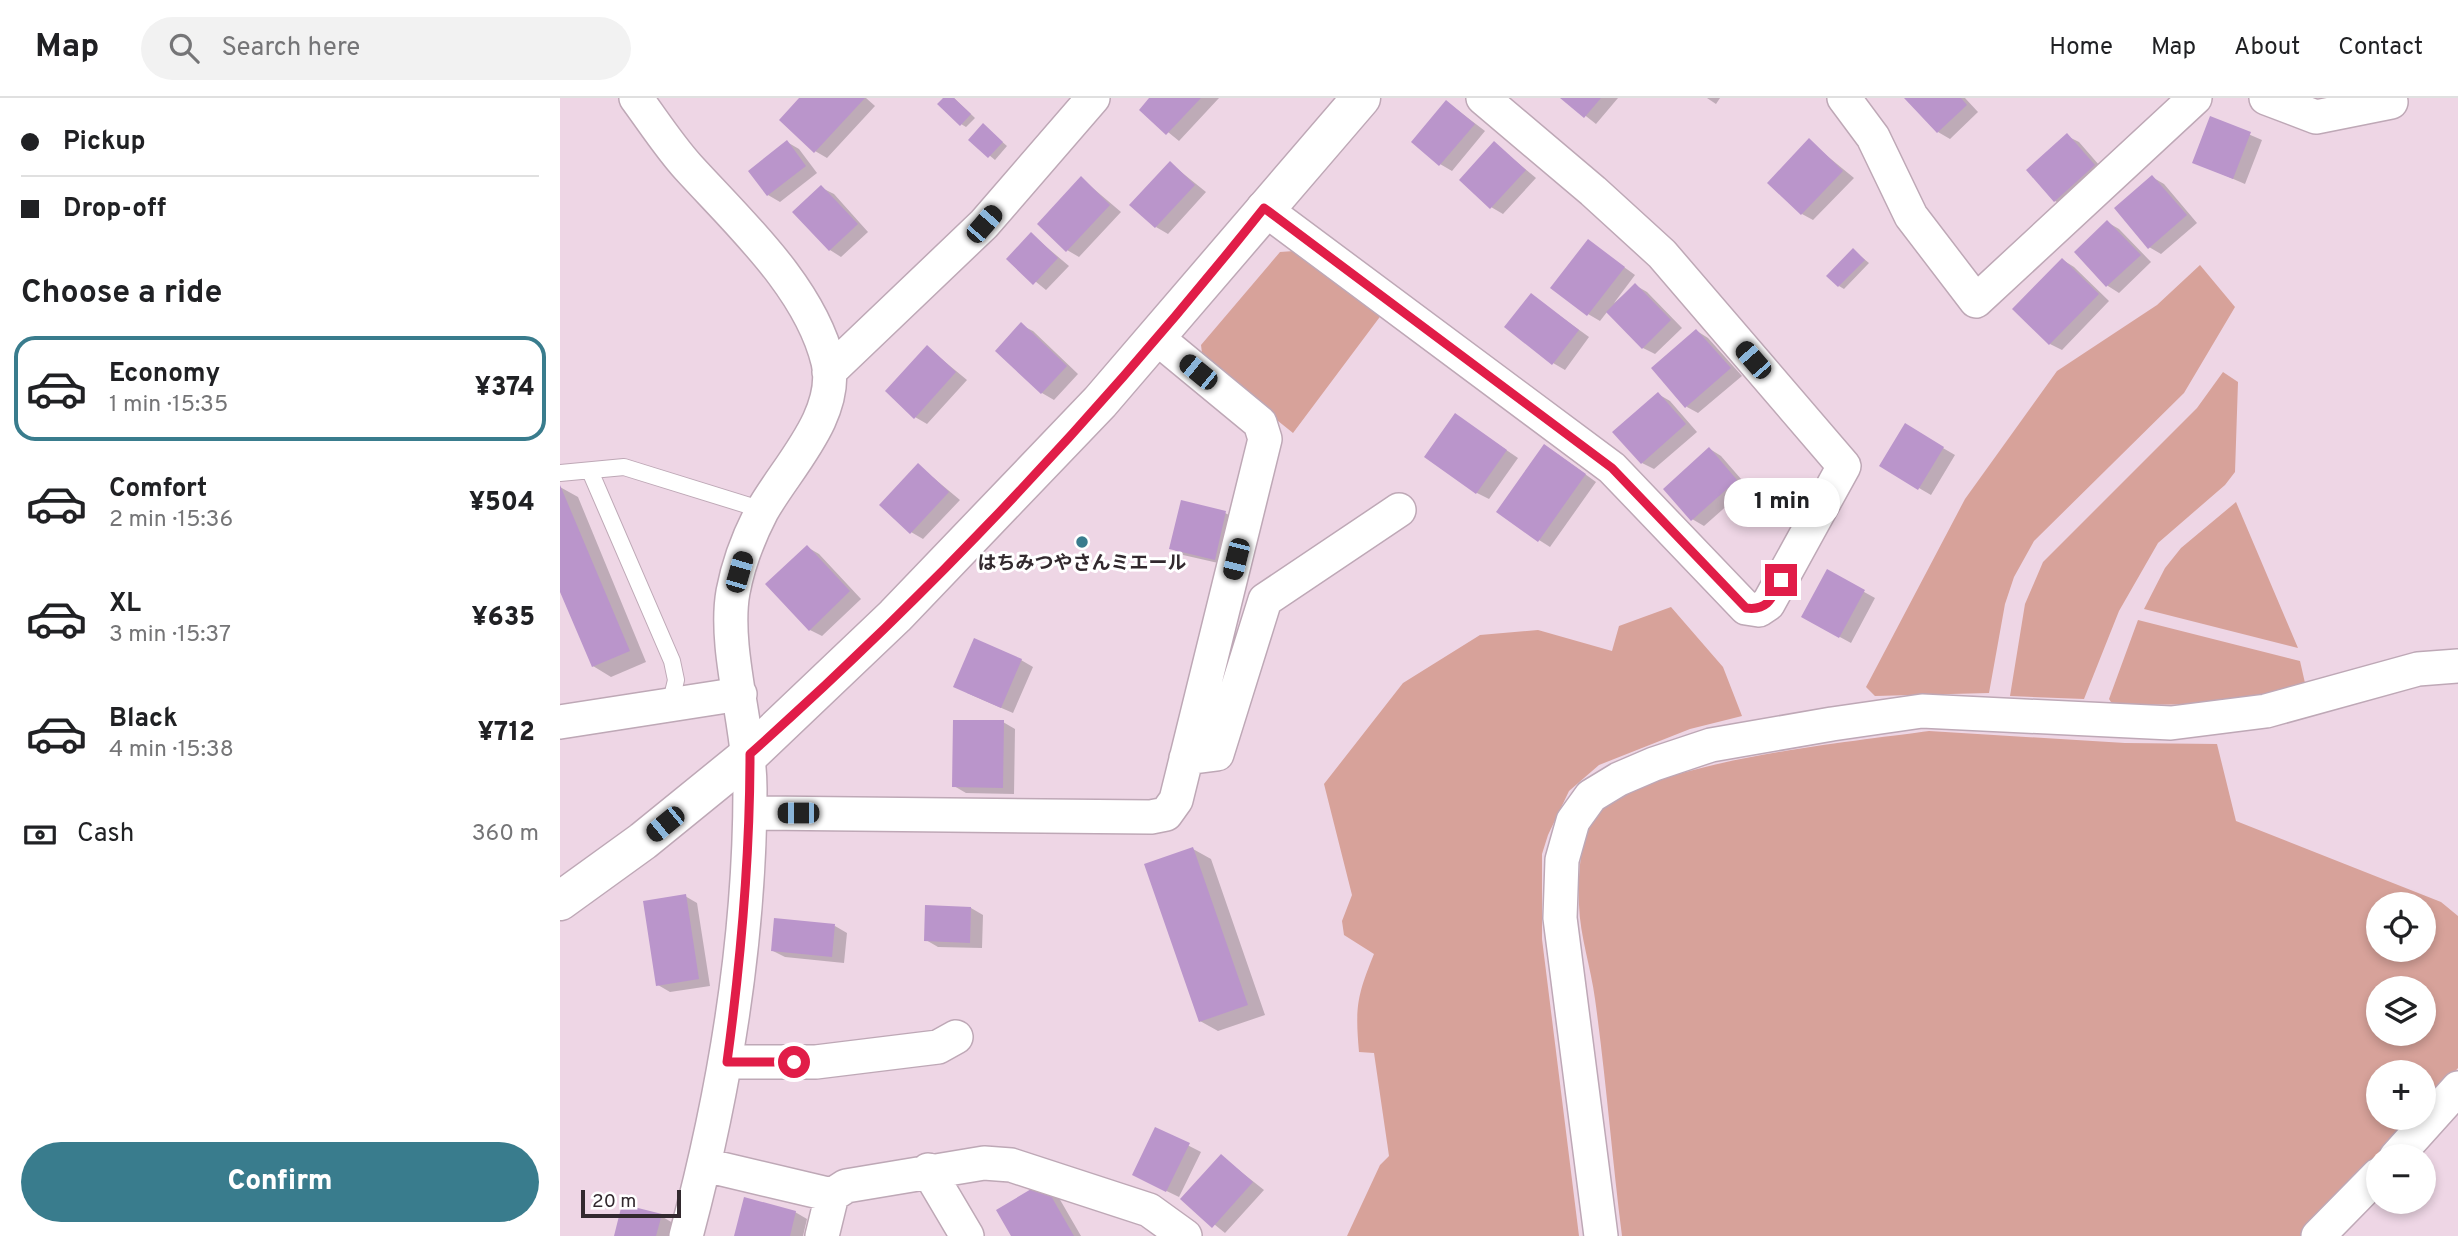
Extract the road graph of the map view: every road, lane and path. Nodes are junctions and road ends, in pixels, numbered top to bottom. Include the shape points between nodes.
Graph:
1 (636, 98) edge
2 (1093, 98) edge
3 (1361, 98) edge
4 (1483, 98) edge
5 (1844, 98) edge
6 (2195, 98) edge
7 (2266, 98) edge
8 (2390, 102) dead end
9 (1264, 208) junction
10 (1157, 338) junction
11 (829, 372) junction
12 (590, 471) junction
13 (560, 473) edge
14 (763, 510) junction
15 (1399, 510) dead end
16 (2458, 666) edge
17 (740, 694) junction
18 (670, 705) junction
19 (560, 722) edge
20 (750, 754) junction
21 (1186, 758) junction
22 (750, 813) junction
23 (560, 901) edge
24 (956, 1037) dead end
25 (727, 1062) junction
26 (2458, 1088) edge
27 (2408, 1144) edge
28 (705, 1165) junction
29 (928, 1170) junction
30 (2366, 1187) edge
31 (832, 1195) junction
32 (686, 1236) edge
33 (822, 1236) edge
34 (967, 1236) edge
35 (1185, 1236) edge
36 (1601, 1236) edge
37 (2318, 1236) edge

1 - 11 street via 686,165 779,268 799,297
2 - 11 street via 984,224
3 - 9 street
4 - 9 street via 1662,254 1844,466 1768,604 1759,610 1746,608 1612,468
5 - 6 street via 1873,137 1911,216 1976,301
7 - 8 street via 2316,117
9 - 10 street
10 - 20 street via 987,523
10 - 21 street via 1260,423 1265,439
11 - 14 street via 830,384 813,433
12 - 13 lane
12 - 14 lane via 624,467
12 - 18 lane via 672,661 676,680
14 - 17 street via 732,595
15 - 21 street via 1265,600 1217,754
16 - 36 street via 2418,669 2266,711 2171,723 1922,711 1858,720 1711,745 1642,769 1591,796 1573,821 1562,860 1560,918
17 - 18 street
17 - 20 street
18 - 19 street
20 - 22 street
20 - 23 street
21 - 22 street via 1176,800 1166,814 1151,817
22 - 25 street via 742,951
24 - 25 street via 938,1047 816,1062
25 - 28 street
26 - 27 street
28 - 31 street
28 - 32 street
29 - 31 street via 846,1186
29 - 34 street
29 - 35 street via 984,1163 1037,1172 1149,1210
30 - 37 street
31 - 33 street

